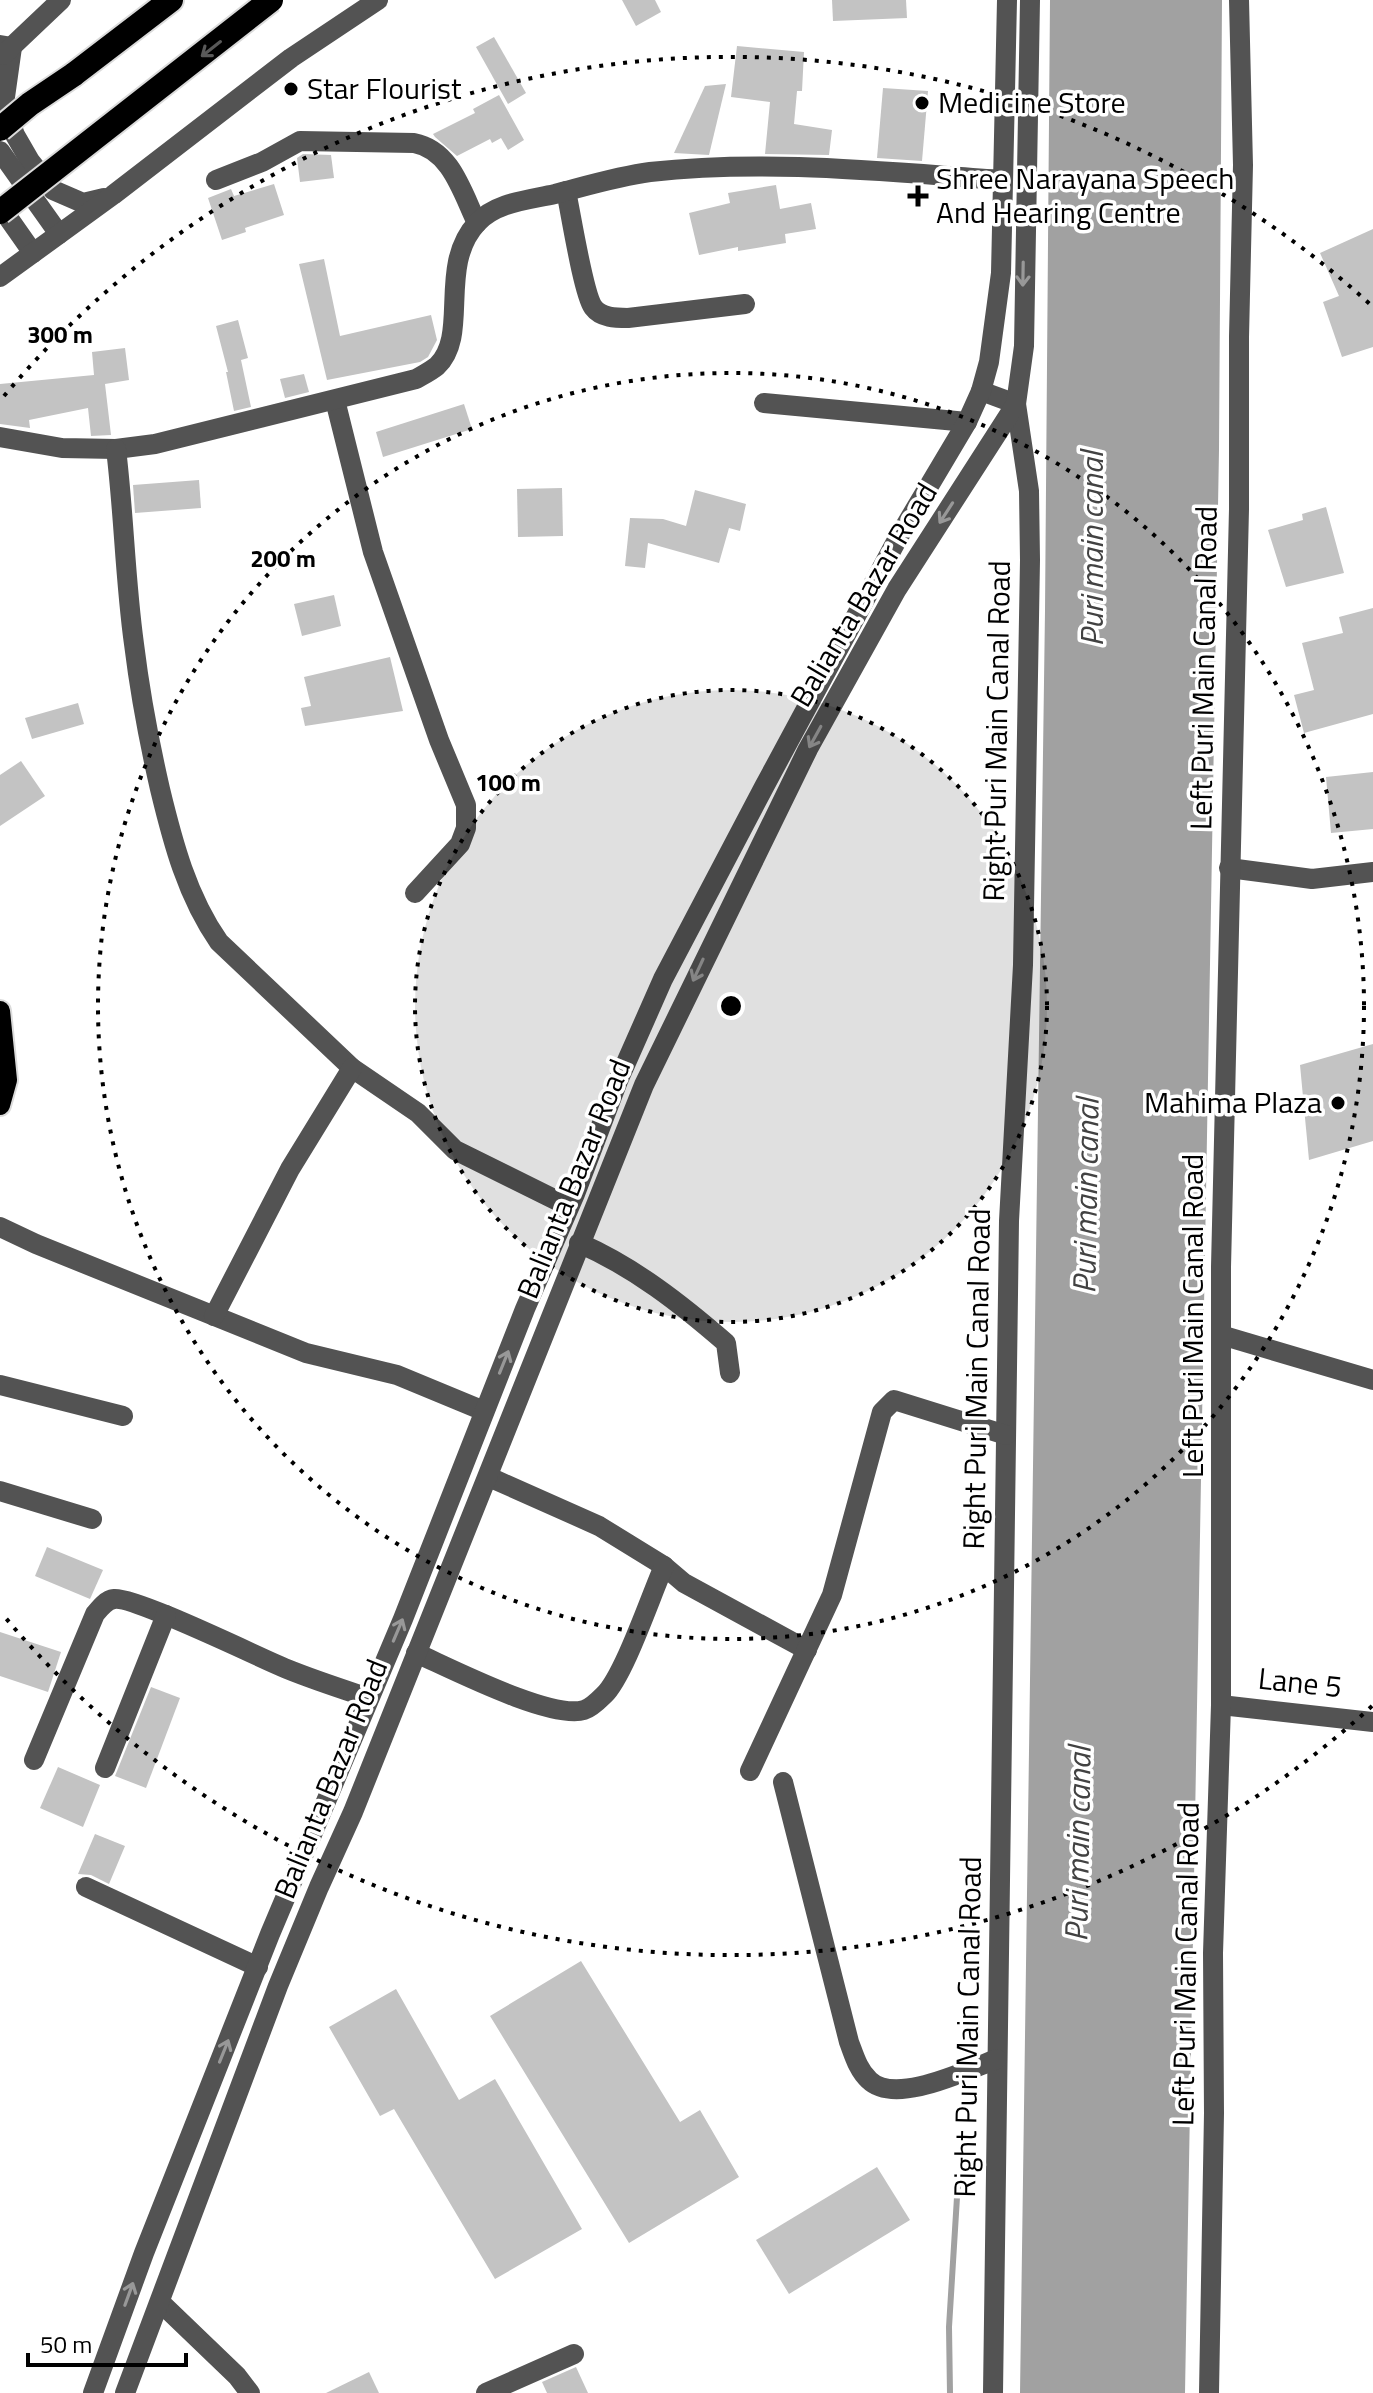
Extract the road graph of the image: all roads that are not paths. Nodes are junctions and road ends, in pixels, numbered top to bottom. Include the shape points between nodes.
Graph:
1 (61, 0) edge
2 (171, 0) edge
3 (271, 0) edge
4 (378, 0) edge
5 (1007, 0) edge
6 (1030, 0) edge
7 (1239, 0) edge
8 (4, 50) edge
9 (0, 129) edge
10 (0, 151) edge
11 (216, 180) dead end
12 (1003, 180) junction
13 (566, 191) junction
14 (113, 195) junction
15 (0, 209) edge
16 (477, 223) junction
17 (59, 234) junction
18 (33, 253) junction
19 (0, 277) edge
20 (745, 304) dead end
21 (981, 391) junction
22 (335, 400) junction
23 (764, 403) dead end
24 (1016, 404) junction
25 (967, 422) junction
26 (0, 437) edge
27 (116, 449) junction
28 (1229, 868) junction
29 (1373, 872) edge
30 (415, 893) dead end
31 (0, 1011) edge
32 (352, 1068) junction
33 (0, 1105) edge
34 (568, 1206) junction
35 (0, 1227) edge
36 (579, 1243) junction
37 (214, 1316) junction
38 (1221, 1335) junction
39 (730, 1373) dead end
40 (1373, 1380) edge
41 (0, 1385) edge
42 (484, 1411) junction
43 (123, 1416) dead end
44 (1006, 1435) junction
45 (489, 1477) junction
46 (0, 1491) edge
47 (92, 1519) dead end
48 (664, 1566) junction
49 (166, 1615) junction
50 (807, 1650) junction
51 (416, 1653) junction
52 (369, 1698) junction
53 (1221, 1705) junction
54 (1373, 1722) edge
55 (34, 1760) dead end
56 (105, 1768) dead end
57 (750, 1771) dead end
58 (783, 1782) dead end
59 (86, 1887) dead end
60 (258, 1967) junction
61 (997, 2059) junction
62 (161, 2303) junction
63 (574, 2354) dead end
64 (93, 2393) edge
65 (125, 2393) edge
66 (250, 2393) edge
67 (486, 2393) edge
68 (993, 2393) edge
69 (1209, 2393) edge

1 - 8 street
2 - 9 highway, bridge
3 -> 15 highway, bridge
4 - 14 street via 291,58
5 - 12 street, Balianta Bazar Road
6 -> 24 street, Balianta Bazar Road via 1024,346
7 - 28 street, Left Puri Main Canal Road via 1243,165
8 - 14 street via 4,104 30,161 53,190 83,203
10 - 17 street
11 - 16 street via 300,141 427,145 449,166
12 - 13 street via 775,165 646,173
12 - 21 street, Balianta Bazar Road via 1001,273
13 - 16 street via 499,207
13 - 20 street via 588,290 599,313 628,318
14 - 17 street
15 - 18 street
16 - 22 street via 462,246 450,345 438,365 416,379
17 - 18 street
18 - 19 street
21 - 24 street
21 - 25 street, Balianta Bazar Road
22 - 27 street
22 - 30 street via 373,552 466,805 460,844
23 - 25 street
24 -> 36 street, Balianta Bazar Road via 897,589 808,749 644,1085
24 - 44 street, Right Puri Main Canal Road via 1029,491 1030,560 1023,965 1009,1221
25 - 34 street, Balianta Bazar Road via 898,538 663,979
26 - 27 street via 62,448
27 - 32 street via 140,690 183,874 219,942
28 - 29 street via 1312,879
28 - 38 street, Left Puri Main Canal Road
31 - 33 main road via 7,1080
32 - 34 street via 418,1113 455,1150
32 - 37 street via 290,1169
42 -> 34 street, Balianta Bazar Road
35 - 37 street
36 - 39 street via 690,1312 726,1343
36 - 45 street, Balianta Bazar Road
37 - 42 street via 306,1353 397,1375
38 - 40 street
38 - 53 street, Left Puri Main Canal Road
41 - 43 street
52 -> 42 street, Balianta Bazar Road
44 - 50 street via 894,1400 882,1412 835,1587
44 - 61 street, Right Puri Main Canal Road
45 - 48 street via 599,1526
45 - 51 street, Balianta Bazar Road
46 - 47 street
48 - 50 street via 684,1583
48 - 51 street via 617,1675 606,1694 586,1710 534,1703
49 - 52 street
49 - 55 street via 126,1600 104,1604 95,1614
49 - 56 street
50 - 57 street
51 - 62 street, Balianta Bazar Road via 278,1986
52 - 60 street, Balianta Bazar Road
53 - 54 street, Lane 5
53 - 69 street, Left Puri Main Canal Road
58 - 61 street via 860,2070 881,2089 899,2091
59 - 60 street
64 -> 60 street, Balianta Bazar Road
61 - 68 street, Right Puri Main Canal Road
62 - 65 street, Balianta Bazar Road
62 - 66 street
63 - 67 street

